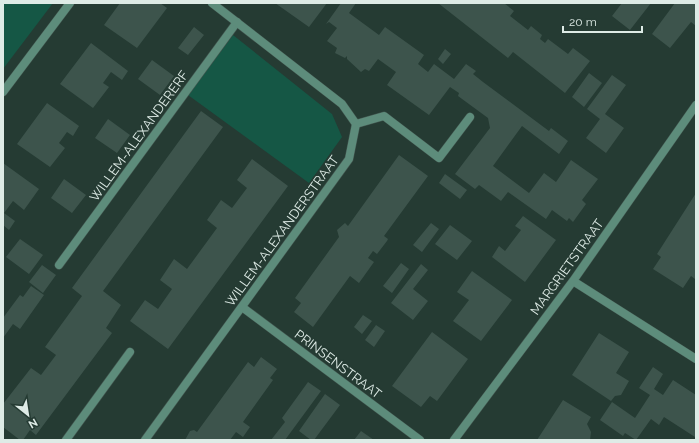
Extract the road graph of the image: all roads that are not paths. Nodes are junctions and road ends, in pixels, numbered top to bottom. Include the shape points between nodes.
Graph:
1 (70, 3) edge
2 (212, 3) edge
3 (237, 22) junction
4 (3, 92) edge
5 (696, 105) edge
6 (470, 117) dead end
7 (356, 124) junction
8 (59, 265) dead end
9 (573, 281) junction
10 (242, 307) junction
11 (130, 352) dead end
12 (696, 359) edge
13 (66, 440) edge
14 (145, 440) edge
15 (420, 440) edge
16 (454, 440) edge

1 - 4 street
2 - 3 street
3 - 7 street via 342,104
3 - 8 street, WILLEM-ALEXANDERERF
5 - 9 street, MARGRIETSTRAAT
6 - 7 street via 439,158 384,116
7 - 10 street, WILLEM-ALEXANDERSTRAAT via 349,159
9 - 12 street
9 - 16 street, MARGRIETSTRAAT
10 - 14 street, WILLEM-ALEXANDERSTRAAT
10 - 15 street, PRINSENSTRAAT
11 - 13 street

